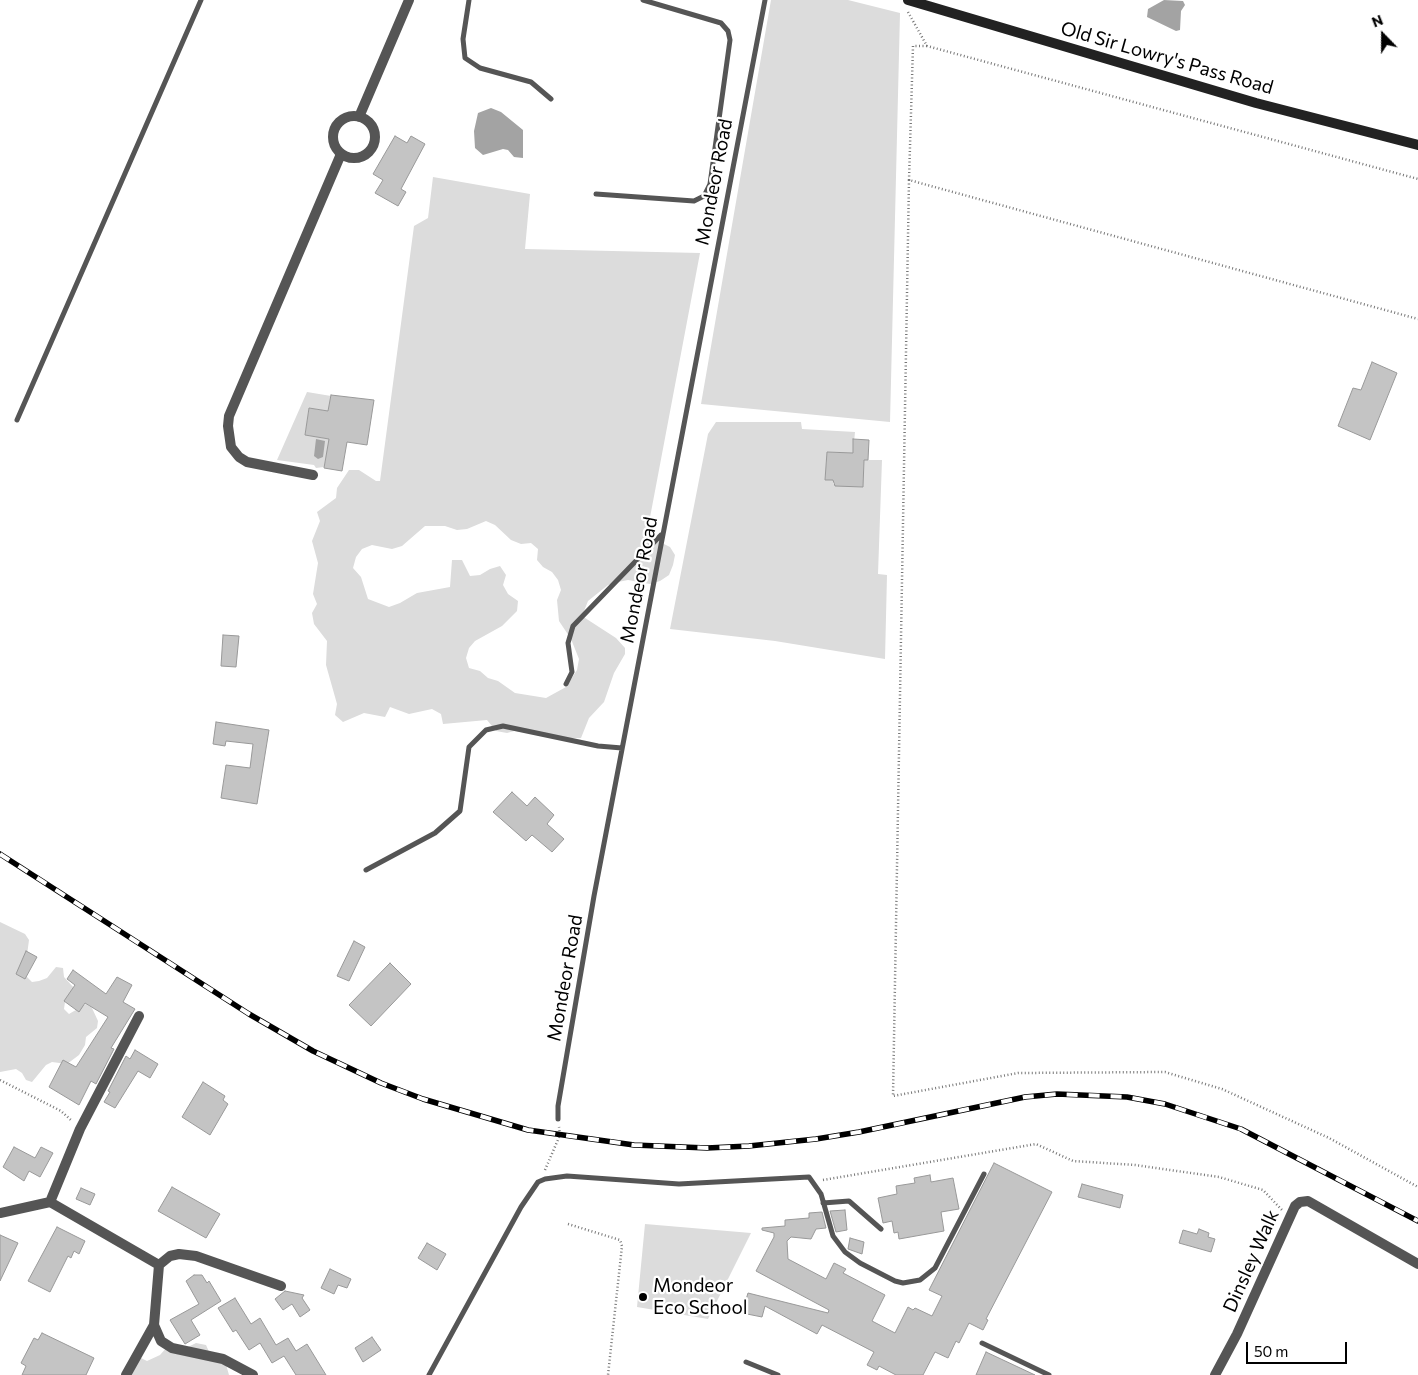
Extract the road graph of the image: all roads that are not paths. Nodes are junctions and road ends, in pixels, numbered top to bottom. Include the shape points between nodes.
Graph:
1 (201, 0) edge
2 (410, 0) edge
3 (469, 0) edge
4 (643, 0) edge
5 (765, 0) edge
6 (907, 4) edge
7 (551, 100) dead end
8 (359, 117) junction
9 (1418, 144) edge
10 (340, 154) junction
11 (596, 194) dead end
12 (17, 420) dead end
13 (312, 475) dead end
14 (662, 534) junction
15 (566, 684) dead end
16 (622, 748) junction
17 (366, 870) dead end
18 (139, 1016) dead end
19 (558, 1120) road end
20 (984, 1174) dead end
21 (50, 1202) junction
22 (823, 1203) junction
23 (0, 1213) edge
24 (881, 1229) dead end
25 (1418, 1264) edge
26 (159, 1265) junction
27 (282, 1286) dead end
28 (154, 1325) junction
29 (982, 1343) dead end
30 (746, 1362) dead end
31 (126, 1375) edge
32 (254, 1375) edge
33 (429, 1375) edge
34 (778, 1375) edge
35 (1049, 1375) edge
36 (1215, 1375) edge

1 - 12 lane
2 - 8 street
3 - 7 lane via 463,39 465,58 480,68 531,82
4 - 11 lane via 721,23 728,31 730,40 710,184 704,196 694,201
5 - 14 lane, Mondeor Road
6 - 9 main road, Old Sir Lowry's Pass Road via 1256,103
8 - 10 street via 342,119 334,130 333,143
8 - 10 street via 371,125 374,144 360,157
10 - 13 street via 229,416 228,426 231,447 247,462
14 - 15 lane via 573,626 568,643 572,672
14 - 16 lane, Mondeor Road
16 - 17 lane via 503,726 486,730 469,747 460,811 435,834
16 - 19 lane, Mondeor Road via 594,896
18 - 21 street via 80,1129
20 - 22 lane via 935,1268 927,1276 911,1282 895,1281 844,1252 828,1227
21 - 23 street
21 - 26 street
22 - 24 lane via 850,1201
22 - 33 lane via 809,1177 679,1184 568,1176 538,1182 520,1207
25 - 36 street, Dinsley Walk via 1308,1201 1300,1202 1295,1206
26 - 27 street via 170,1256 196,1256
26 - 28 street
28 - 31 street
28 - 32 street via 166,1345 223,1359
29 - 35 lane
30 - 34 lane

